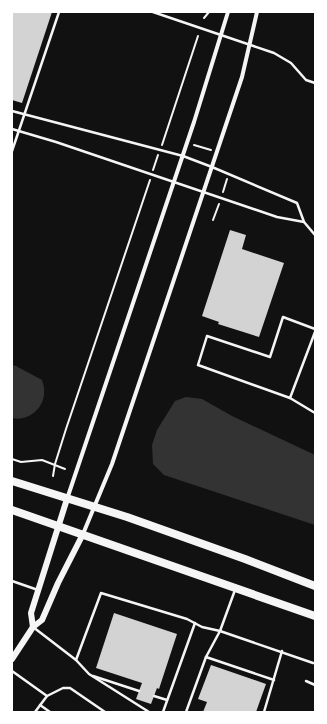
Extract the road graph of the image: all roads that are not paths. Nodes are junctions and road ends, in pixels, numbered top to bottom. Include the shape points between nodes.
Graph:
1 (59, 12) edge
2 (153, 12) edge
3 (228, 12) edge
4 (257, 12) edge
5 (222, 35) junction
6 (250, 44) junction
7 (315, 83) edge
8 (12, 111) edge
9 (25, 114) junction
10 (12, 129) edge
11 (19, 131) junction
12 (12, 151) edge
13 (182, 156) junction
14 (212, 167) junction
15 (174, 182) junction
16 (203, 193) junction
17 (304, 222) junction
18 (315, 235) edge
19 (315, 328) edge
20 (315, 332) edge
21 (290, 398) junction
22 (315, 413) edge
23 (12, 481) edge
24 (67, 499) junction
25 (94, 507) junction
26 (12, 510) edge
27 (59, 526) junction
28 (83, 534) junction
29 (12, 581) edge
30 (315, 586) edge
31 (236, 588) junction
32 (38, 591) junction
33 (315, 616) edge
34 (195, 623) junction
35 (33, 627) junction
36 (220, 631) junction
37 (282, 651) junction
38 (206, 657) junction
39 (12, 659) edge
40 (76, 660) junction
41 (313, 663) dead end
42 (12, 671) edge
43 (89, 674) junction
44 (274, 680) junction
45 (306, 681) dead end
46 (315, 685) edge
47 (139, 690) dead end
48 (46, 696) junction
49 (154, 696) dead end
50 (167, 700) junction
51 (40, 705) junction
52 (35, 712) edge
53 (50, 712) edge
54 (105, 712) edge
55 (149, 712) edge
56 (163, 712) edge
57 (186, 712) edge
58 (264, 712) edge

1 - 9 lane
2 - 5 lane
3 - 5 street
4 - 6 street
5 - 6 lane
5 - 13 street
6 - 7 lane via 291,63 306,80
6 - 14 street via 242,77
8 - 9 lane
9 - 11 lane
9 - 13 lane
10 - 11 lane
11 - 12 lane
11 - 15 lane
13 - 14 lane
13 - 15 street
14 - 16 street
14 - 17 lane via 297,203
15 - 16 lane
15 - 24 street
16 - 17 lane via 277,217
16 - 25 street via 116,451
17 - 18 lane
19 - 21 lane via 283,317 270,357 206,336 198,365
20 - 21 lane
21 - 22 lane
23 - 24 main road
24 - 25 main road
24 - 27 street
25 - 28 street
25 - 30 main road
26 - 27 main road
27 - 28 main road
27 - 32 street
28 - 31 main road
28 - 35 street via 42,620
29 - 32 lane
31 - 33 main road
31 - 36 lane
32 - 35 street via 31,613
34 - 36 lane
34 - 40 lane via 101,593
34 - 50 lane
35 - 39 street
35 - 40 lane
36 - 37 lane
36 - 38 lane
37 - 41 lane
37 - 44 lane
38 - 44 lane
38 - 57 lane
40 - 43 lane
42 - 48 lane
43 - 47 lane
43 - 55 lane
44 - 58 lane
45 - 46 lane
48 - 51 lane
48 - 54 lane via 63,688 70,688
49 - 50 lane
50 - 56 lane
51 - 52 lane
51 - 53 lane

